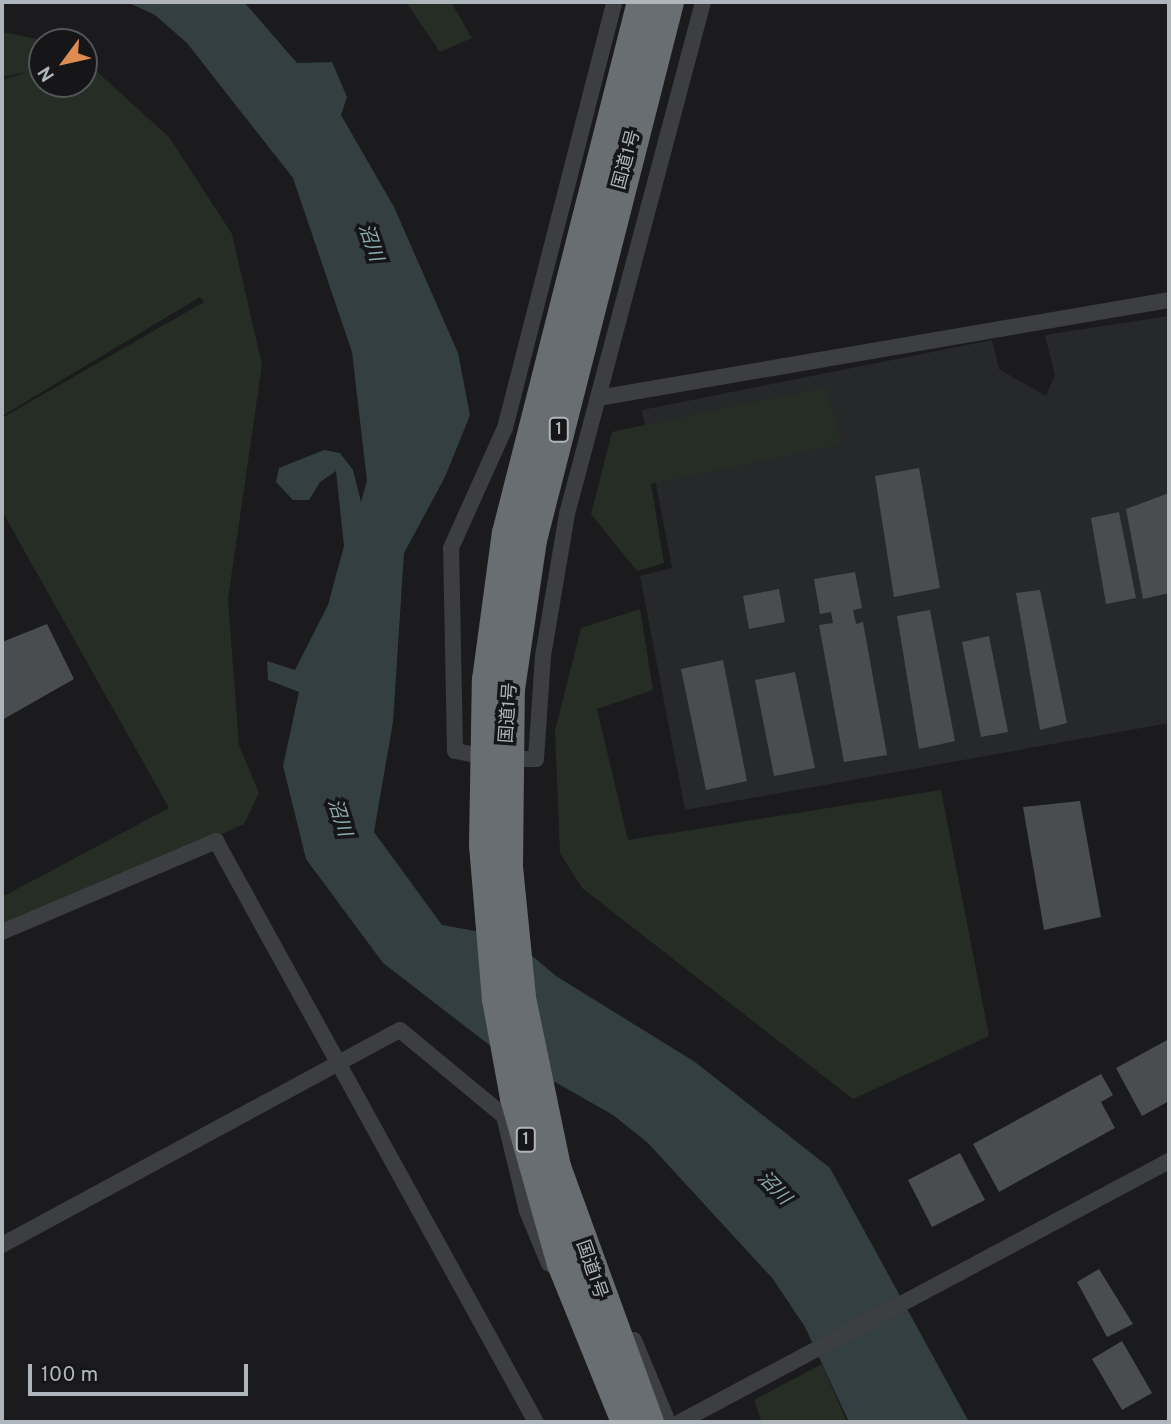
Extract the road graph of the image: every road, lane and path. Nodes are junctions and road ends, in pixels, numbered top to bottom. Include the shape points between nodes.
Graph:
1 (614, 2) edge
2 (642, 2) edge
3 (669, 2) edge
4 (704, 2) edge
5 (1169, 300) edge
6 (598, 398) junction
7 (471, 754) dead end
8 (517, 759) dead end
9 (2, 932) edge
10 (339, 1064) junction
11 (504, 1116) junction
12 (1169, 1161) edge
13 (2, 1245) edge
14 (536, 1422) edge
15 (615, 1422) edge
16 (626, 1422) edge
17 (649, 1422) edge
18 (668, 1422) edge
19 (680, 1422) edge

1 - 7 street via 505,428 451,548 455,751
2 - 16 highway, 国道1号 / 1, bridge via 507,533 487,680 484,845 497,999 515,1098 562,1264
3 - 17 highway, 国道1号 / 1, bridge via 532,540 510,689 508,867 521,998 556,1167 613,1337
4 - 6 street
5 - 6 street
6 - 8 street via 553,582 536,759
9 - 10 street via 216,841
10 - 11 street via 400,1030
10 - 13 street
10 - 14 street
11 - 15 street via 527,1211
11 - 18 street via 572,1170
12 - 19 street

